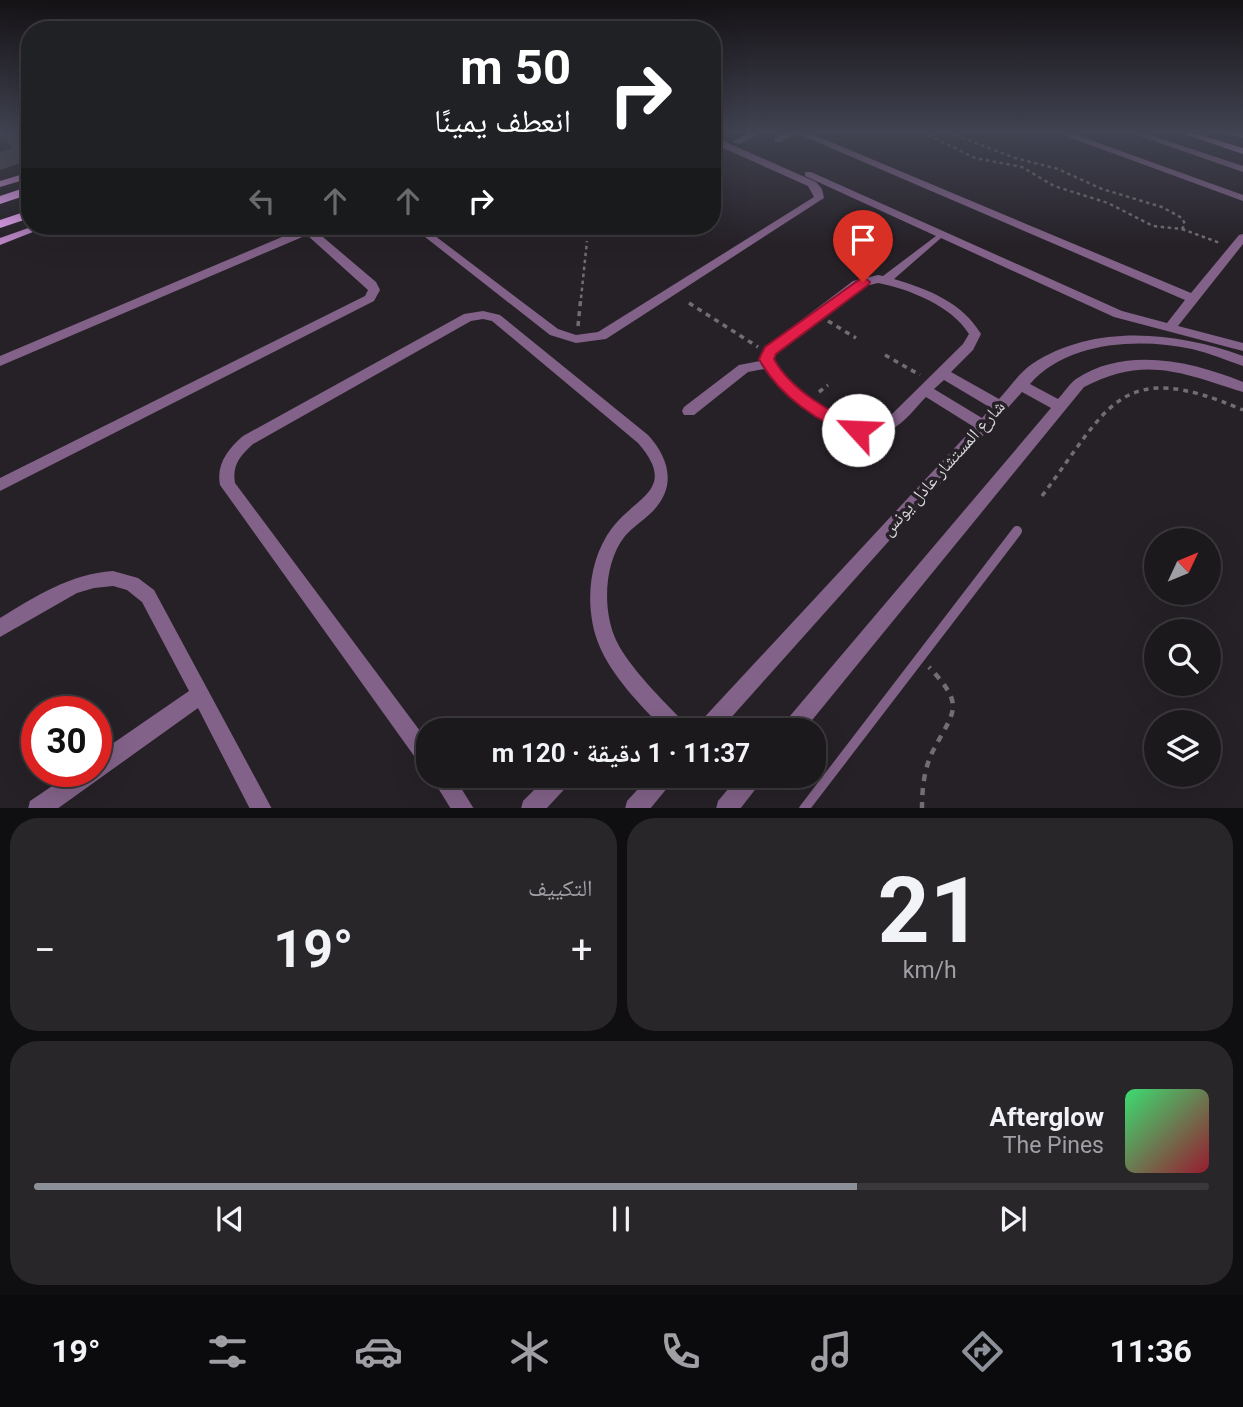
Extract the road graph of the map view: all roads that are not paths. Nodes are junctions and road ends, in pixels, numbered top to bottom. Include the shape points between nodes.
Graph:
1 (780, 170) edge
2 (798, 170) edge
3 (889, 170) edge
4 (1165, 170) edge
5 (21, 178) edge
6 (0, 184) edge
7 (21, 193) edge
8 (1243, 198) edge
9 (0, 200) edge
10 (21, 217) edge
11 (0, 224) edge
12 (21, 234) edge
13 (291, 235) edge
14 (315, 235) edge
15 (428, 235) edge
16 (1243, 237) edge
17 (936, 239) dead end
18 (0, 242) edge
19 (886, 280) junction
20 (1194, 299) junction
21 (1171, 327) junction
22 (1243, 347) edge
23 (768, 359) junction
24 (0, 361) edge
25 (1243, 361) edge
26 (934, 382) junction
27 (1019, 384) junction
28 (1243, 387) edge
29 (1000, 406) junction
30 (1060, 407) junction
31 (688, 411) dead end
32 (982, 425) junction
33 (0, 485) edge
34 (1017, 531) dead end
35 (0, 628) edge
36 (201, 694) junction
37 (668, 718) edge
38 (717, 718) edge
39 (801, 718) edge
40 (416, 742) edge
41 (112, 757) edge
42 (68, 787) edge
43 (449, 788) edge
44 (552, 788) edge
45 (650, 788) edge
46 (743, 788) edge
47 (38, 808) edge
48 (262, 808) edge
49 (464, 808) edge
50 (531, 808) edge
51 (635, 808) edge
52 (726, 808) edge
53 (804, 808) edge

1 - 15 street via 812,184 819,198 601,335 576,339 554,332
2 - 21 street via 1118,314
3 - 20 street
4 - 8 street
5 - 6 street
7 - 9 main road
10 - 11 main road
12 - 18 street
13 - 24 street
14 - 33 street via 372,285 374,295 365,303
16 - 20 street
17 - 19 street
19 - 23 street via 858,284
19 - 26 street via 956,312 972,326 973,341
20 - 21 street
21 - 22 street
23 - 26 street via 804,400 858,430 885,428
23 - 31 street via 744,368
25 - 27 street, شارع المستشار عادل يونس via 1186,344 1104,342 1054,356
26 - 29 street
26 - 32 street
27 - 29 street, شارع المستشار عادل يونس
27 - 30 street
28 - 30 street via 1180,368 1128,365 1079,384
29 - 32 street, شارع المستشار عادل يونس
30 - 39 street
32 - 38 street, شارع المستشار عادل يونس
34 - 53 lane
35 - 36 street via 68,589 107,577 125,579 148,596
36 - 41 street
36 - 48 street
37 - 40 street via 608,645 598,605 601,567 617,534 657,493 662,473 657,454 496,318 483,315 468,317 248,440 228,462 225,474 228,485
42 - 47 street
43 - 49 street
44 - 50 street
45 - 51 street
46 - 52 street

